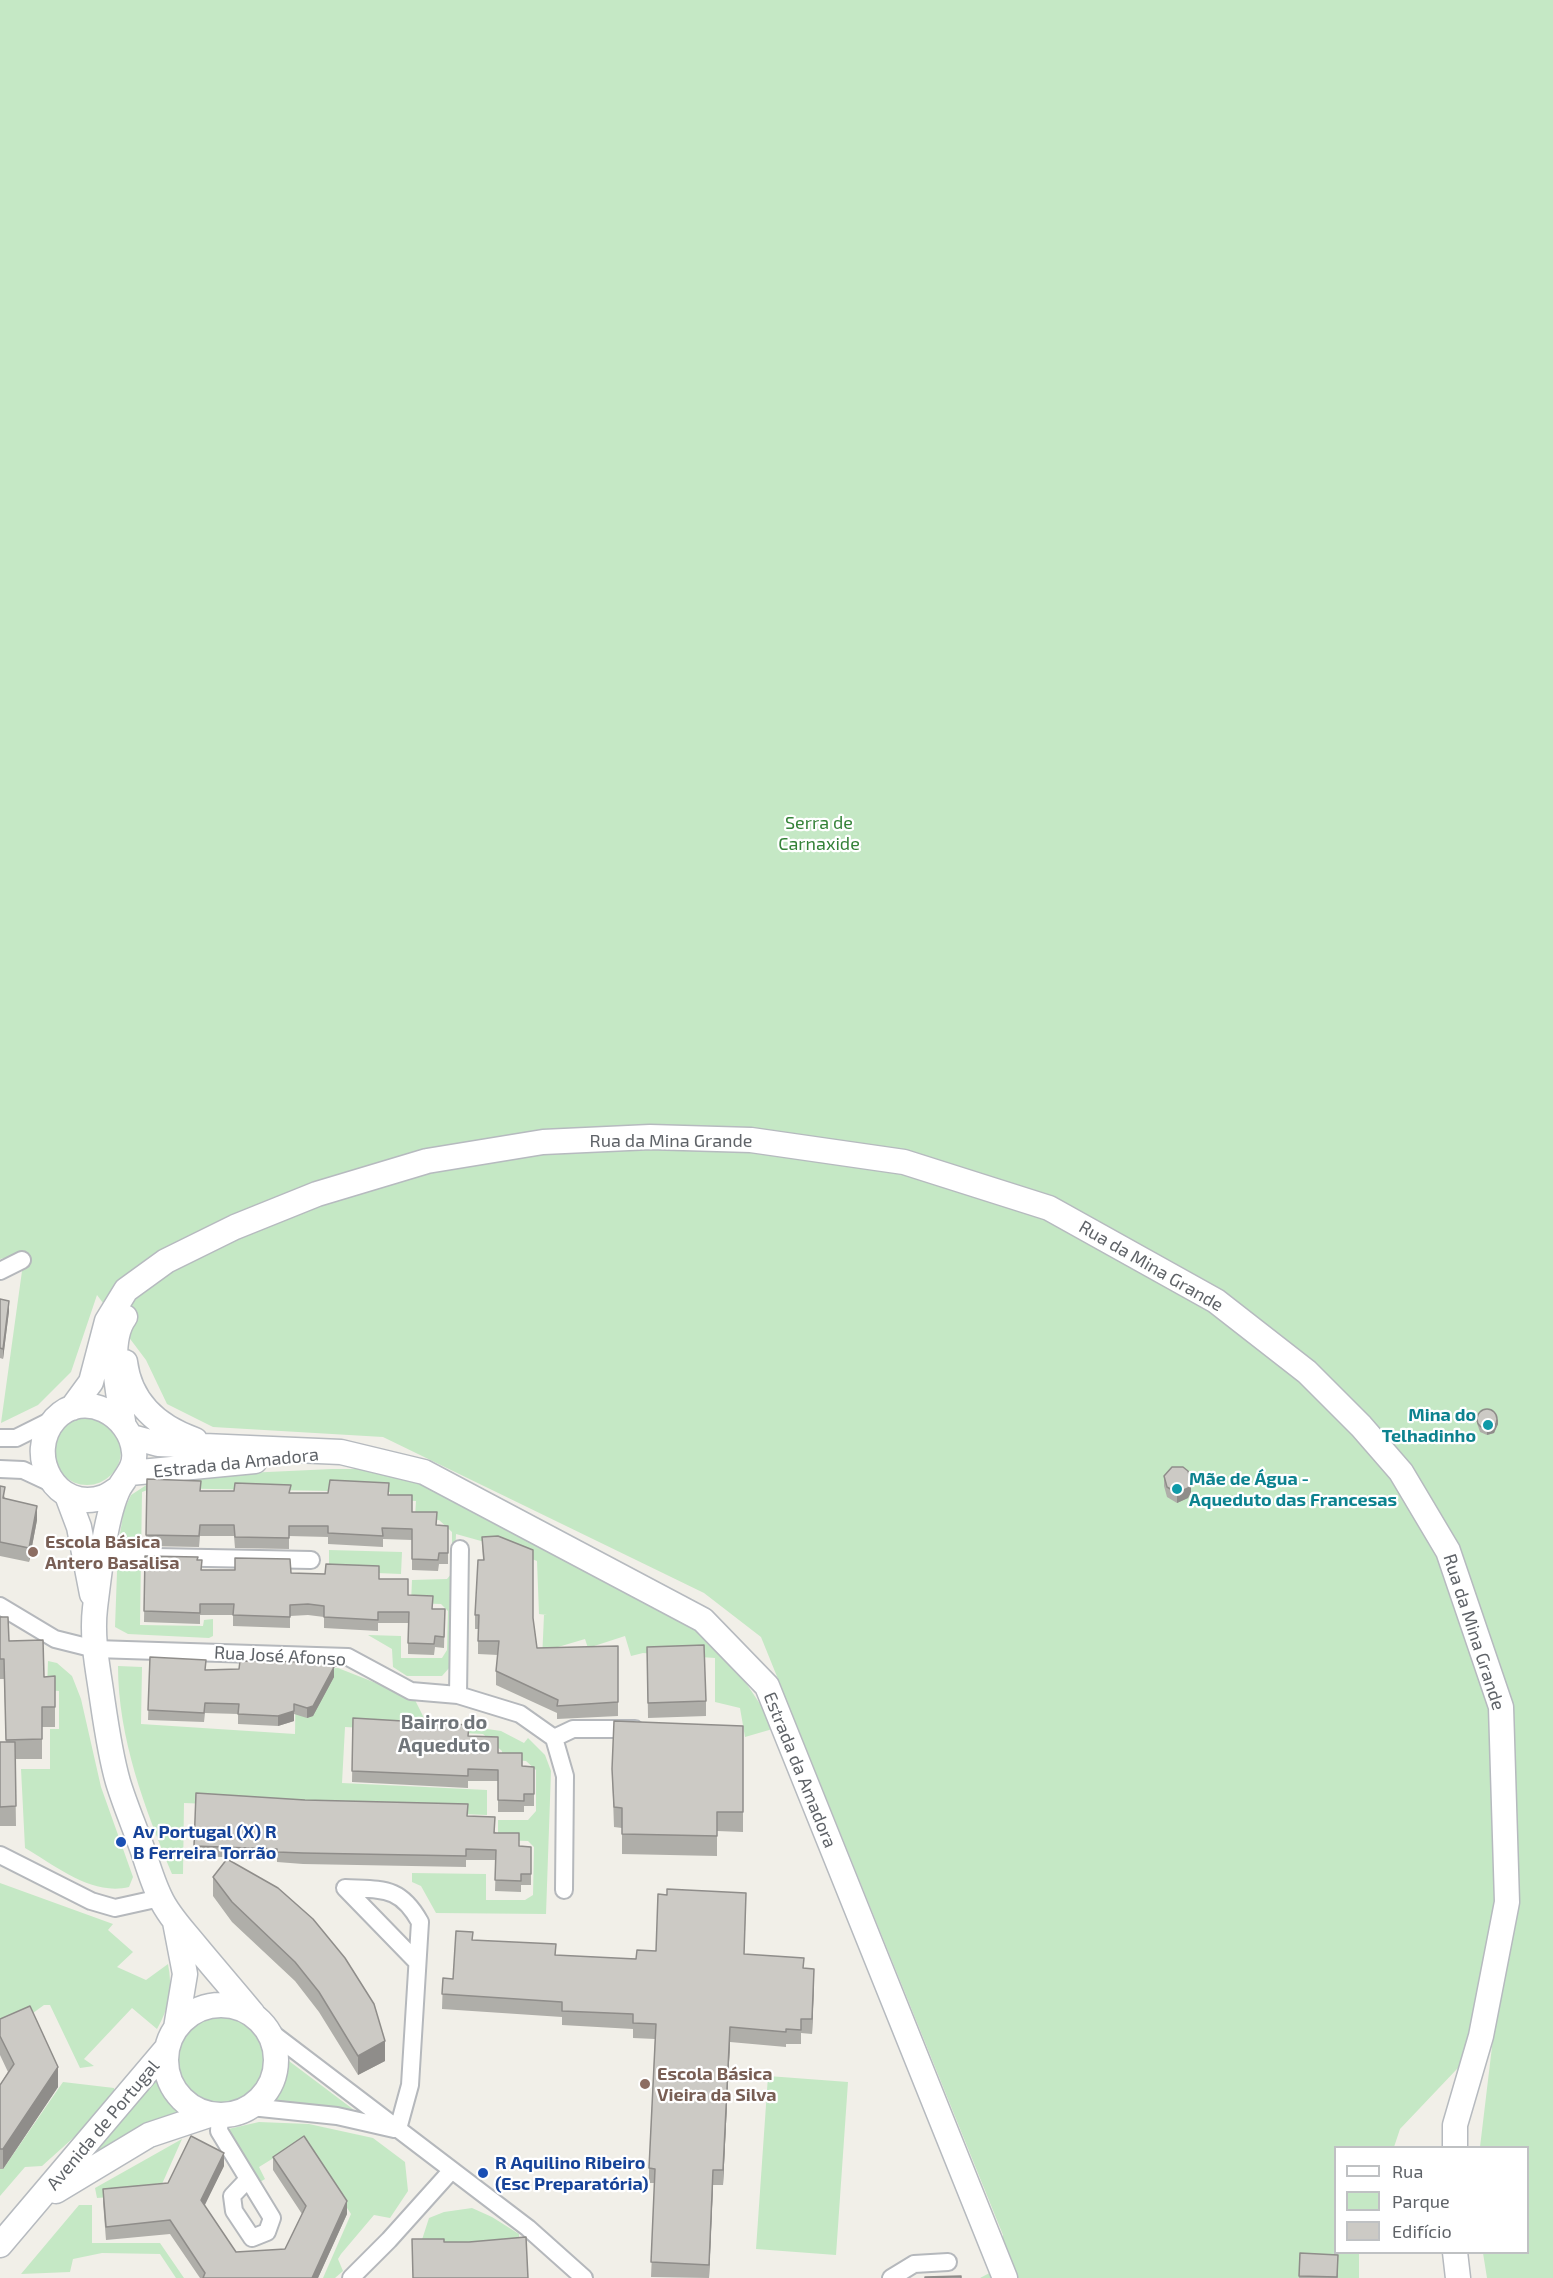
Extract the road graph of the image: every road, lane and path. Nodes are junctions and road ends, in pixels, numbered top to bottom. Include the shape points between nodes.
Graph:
1 (22, 1260) dead end
2 (166, 1261) junction
3 (0, 1271) edge
4 (120, 1324) junction
5 (64, 1413) junction
6 (128, 1429) junction
7 (0, 1438) edge
8 (214, 1446) junction
9 (341, 1452) junction
10 (0, 1469) edge
11 (125, 1481) junction
12 (60, 1490) junction
13 (460, 1549) dead end
14 (104, 1556) junction
15 (311, 1560) dead end
16 (0, 1606) edge
17 (95, 1610) junction
18 (95, 1648) junction
19 (459, 1695) junction
20 (654, 1728) edge
21 (554, 1738) junction
22 (2, 1858) edge
23 (564, 1890) dead end
24 (160, 1898) junction
25 (175, 1920) junction
26 (417, 1962) junction
27 (261, 2022) junction
28 (171, 2038) junction
29 (251, 2108) junction
30 (215, 2115) junction
31 (398, 2129) junction
32 (1455, 2146) edge
33 (451, 2171) junction
34 (248, 2179) dead end
35 (38, 2201) junction
36 (0, 2245) edge
37 (1455, 2254) edge
38 (948, 2262) dead end
39 (351, 2278) edge
40 (584, 2278) edge
41 (891, 2278) edge
42 (1005, 2278) edge
43 (1458, 2278) edge

1 - 3 street
2 - 4 street, Rua da Mina Grande
2 - 5 street, Rua da Mina Grande via 126,1290 107,1321 91,1382
2 - 32 street, Rua da Mina Grande via 235,1227 317,1194 427,1161 543,1142 650,1137 751,1140 904,1162 1049,1208 1216,1301 1307,1372 1401,1472 1448,1551 1502,1707 1507,1902 1481,2036 1455,2125
4 - 6 street via 115,1374
4 - 8 street via 126,1368 140,1404 170,1431
5 - 6 street via 90,1406 108,1410
5 - 7 street via 16,1438
5 - 12 street via 46,1432 41,1450 43,1468
6 - 8 street, Estrada da Amadora via 158,1444
6 - 11 street via 135,1455
8 - 9 street, Estrada da Amadora
9 - 11 street, Estrada da Amadora
9 - 42 street, Estrada da Amadora via 424,1472 703,1620 766,1686
10 - 12 street via 23,1470
11 - 12 street via 104,1497 85,1500
11 - 14 street via 107,1524
12 - 17 street via 79,1527
13 - 19 street
14 - 15 street
14 - 17 street
16 - 18 street, Rua José Afonso via 55,1639
17 - 18 street
18 - 19 street, Rua José Afonso via 348,1657 411,1691
18 - 24 street via 118,1782
19 - 21 street, Rua José Afonso via 520,1714
20 - 21 street via 573,1729
21 - 23 street via 566,1776
22 - 24 street via 91,1901 116,1908
24 - 25 street
25 - 27 street
25 - 28 street via 184,1974
26 - 26 street via 420,1922 409,1902 386,1890 345,1888
26 - 31 street via 410,2085
27 - 28 street via 233,2006 212,2005 191,2013
27 - 29 street via 276,2050 276,2072 267,2092
27 - 31 street
28 - 30 street via 166,2070 175,2090 189,2106
28 - 35 street, Avenida de Portugal
29 - 30 street via 231,2115
29 - 31 street via 337,2116
30 - 34 street via 219,2131
30 - 35 street, Avenida de Portugal via 149,2135
31 - 33 street
33 - 39 street
33 - 40 street via 528,2228
35 - 36 street, Avenida de Portugal
37 - 43 street
38 - 41 street via 914,2264

